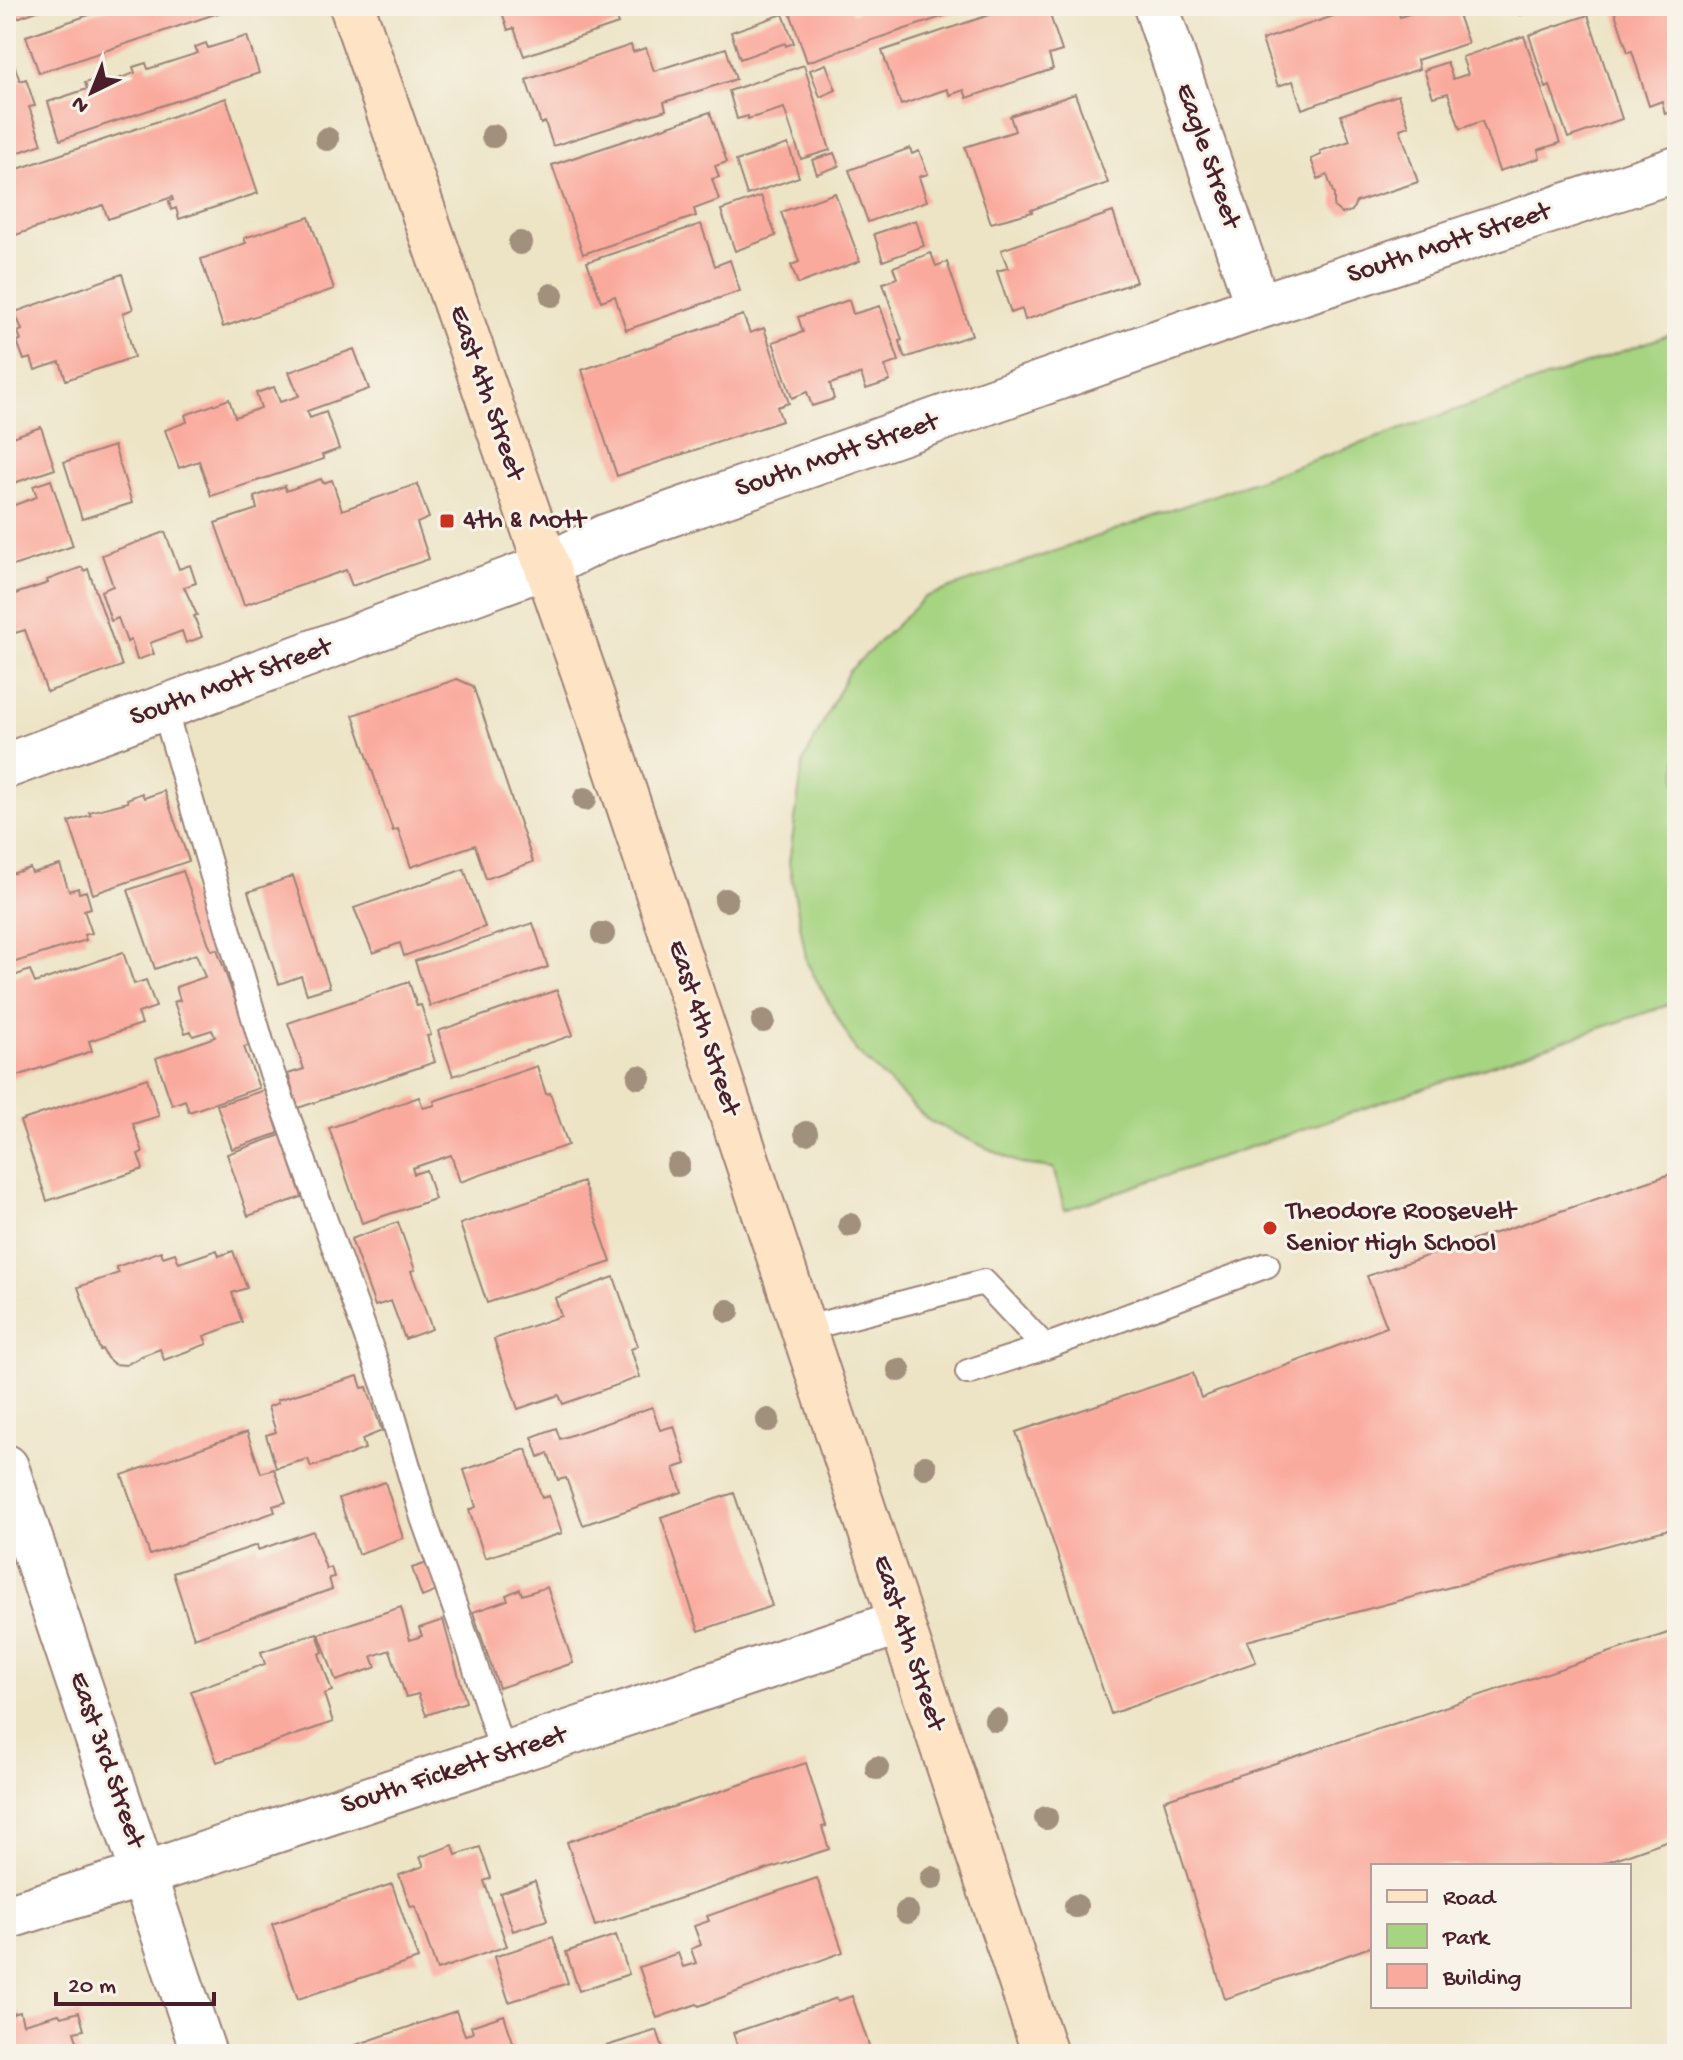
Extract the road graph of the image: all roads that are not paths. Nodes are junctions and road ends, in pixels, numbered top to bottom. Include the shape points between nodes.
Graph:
1 (352, 6) edge
2 (1156, 6) edge
3 (1677, 169) edge
4 (1258, 307) junction
5 (546, 566) junction
6 (164, 708) junction
7 (6, 766) edge
8 (1267, 1265) dead end
9 (803, 1329) junction
10 (1045, 1347) junction
11 (968, 1372) dead end
12 (6, 1467) edge
13 (901, 1622) junction
14 (503, 1754) junction
15 (145, 1874) junction
16 (6, 1917) edge
17 (204, 2054) edge
18 (1045, 2054) edge

1 - 5 main road, East 4th Street
2 - 4 street, Eagle Street
3 - 4 street, South Mott Street
4 - 5 street, South Mott Street via 605,537
5 - 6 street, South Mott Street
5 - 9 main road, East 4th Street
6 - 7 street, South Mott Street
6 - 14 lane via 262,1045 385,1388
8 - 10 lane
9 - 10 lane via 984,1282
9 - 13 main road, East 4th Street
10 - 11 lane
12 - 15 street, East 3rd Street
13 - 14 street, South Fickett Street
13 - 18 main road, East 4th Street
14 - 15 street, South Fickett Street
15 - 16 street, South Fickett Street
15 - 17 street, East 3rd Street

